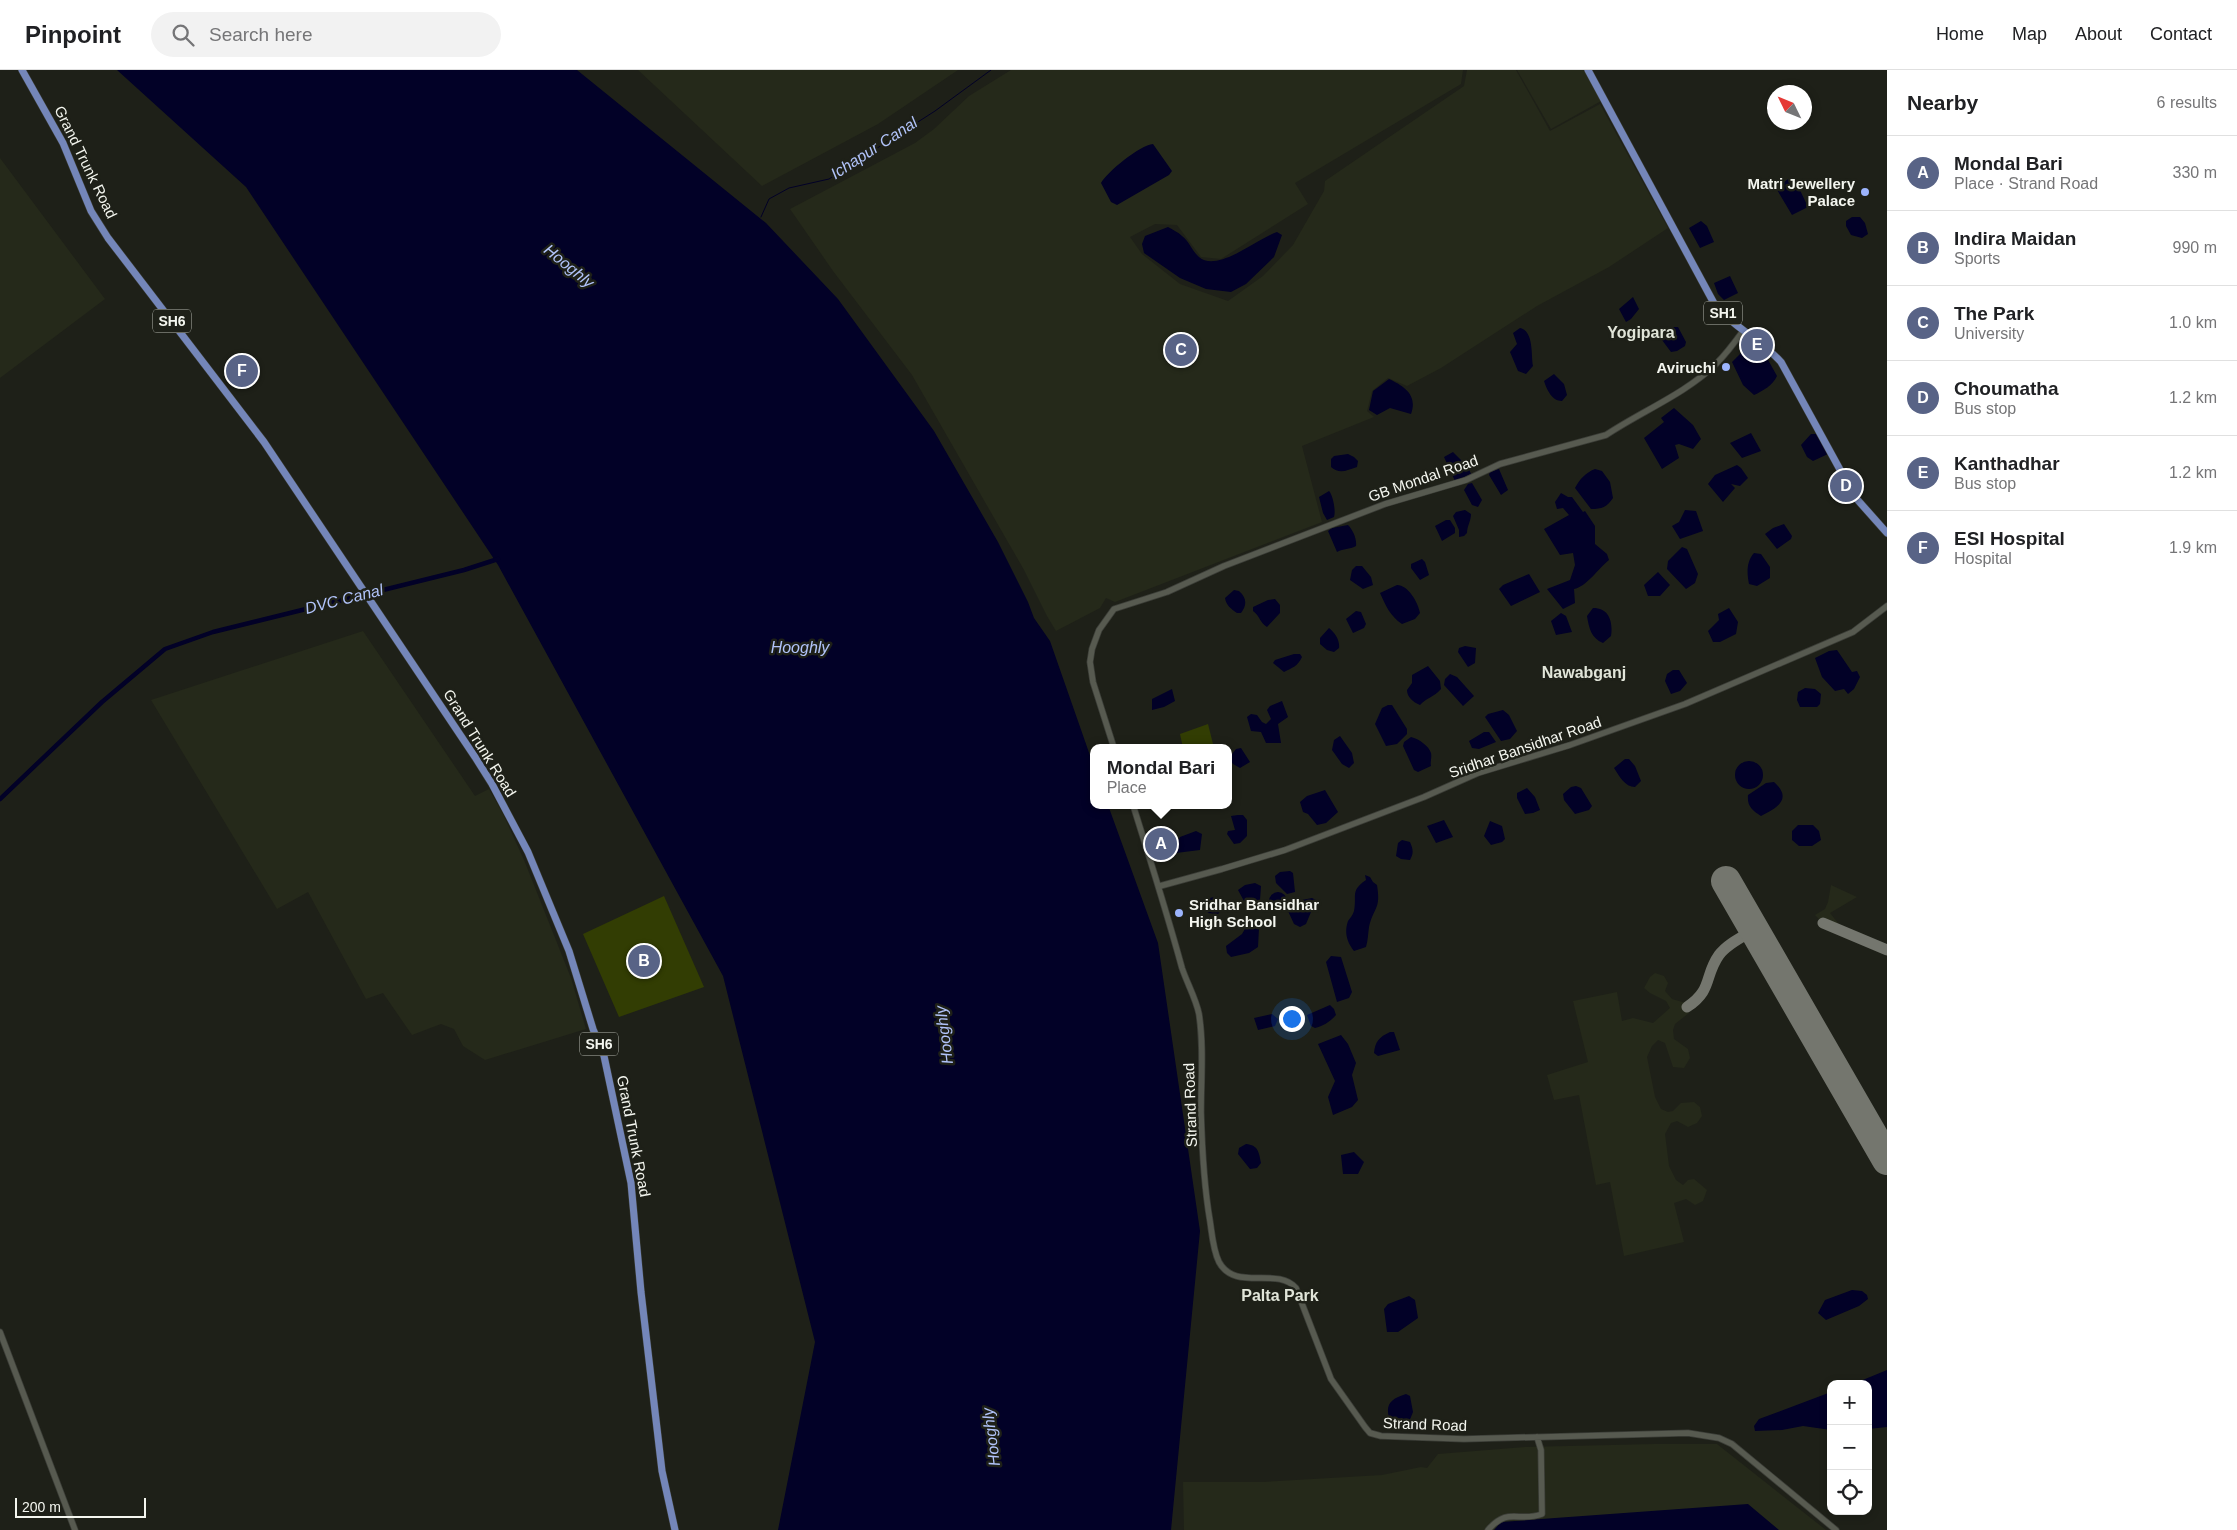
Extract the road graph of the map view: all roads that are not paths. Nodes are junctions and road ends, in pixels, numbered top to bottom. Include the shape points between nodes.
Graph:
1 (22, 70) edge
2 (1588, 70) edge
3 (1743, 331) junction
4 (1887, 533) edge
5 (1887, 606) edge
6 (1113, 744) edge
7 (1134, 809) edge
8 (1160, 886) junction
9 (0, 1332) edge
10 (1537, 1437) junction
11 (74, 1530) edge
12 (675, 1530) edge
13 (1488, 1530) edge
14 (1836, 1530) edge

1 - 12 main road, Grand Trunk Road / SH6 via 63,143 91,210 108,238 264,442 492,784 521,838 569,951 604,1056 632,1183 662,1471
2 - 3 main road, SH1 via 1716,307
3 - 4 main road, SH1 via 1772,351 1781,362 1856,496
3 - 6 street, GB Mondal Road via 1712,367 1606,435 1500,464 1466,480 1384,504 1110,612 1092,649 1090,672
5 - 8 street, Sridhar Bansidhar Road via 1854,632 1685,704 1570,745 1478,773 1285,850
7 - 8 street, Strand Road
8 - 10 street, Strand Road via 1185,978 1199,1013 1201,1112 1208,1205 1220,1263 1229,1273 1252,1279 1285,1279 1291,1282 1331,1379 1370,1433 1464,1439
9 - 11 street
10 - 13 street via 1541,1450 1542,1514 1504,1516
10 - 14 street, Strand Road via 1688,1433 1719,1438 1732,1444

